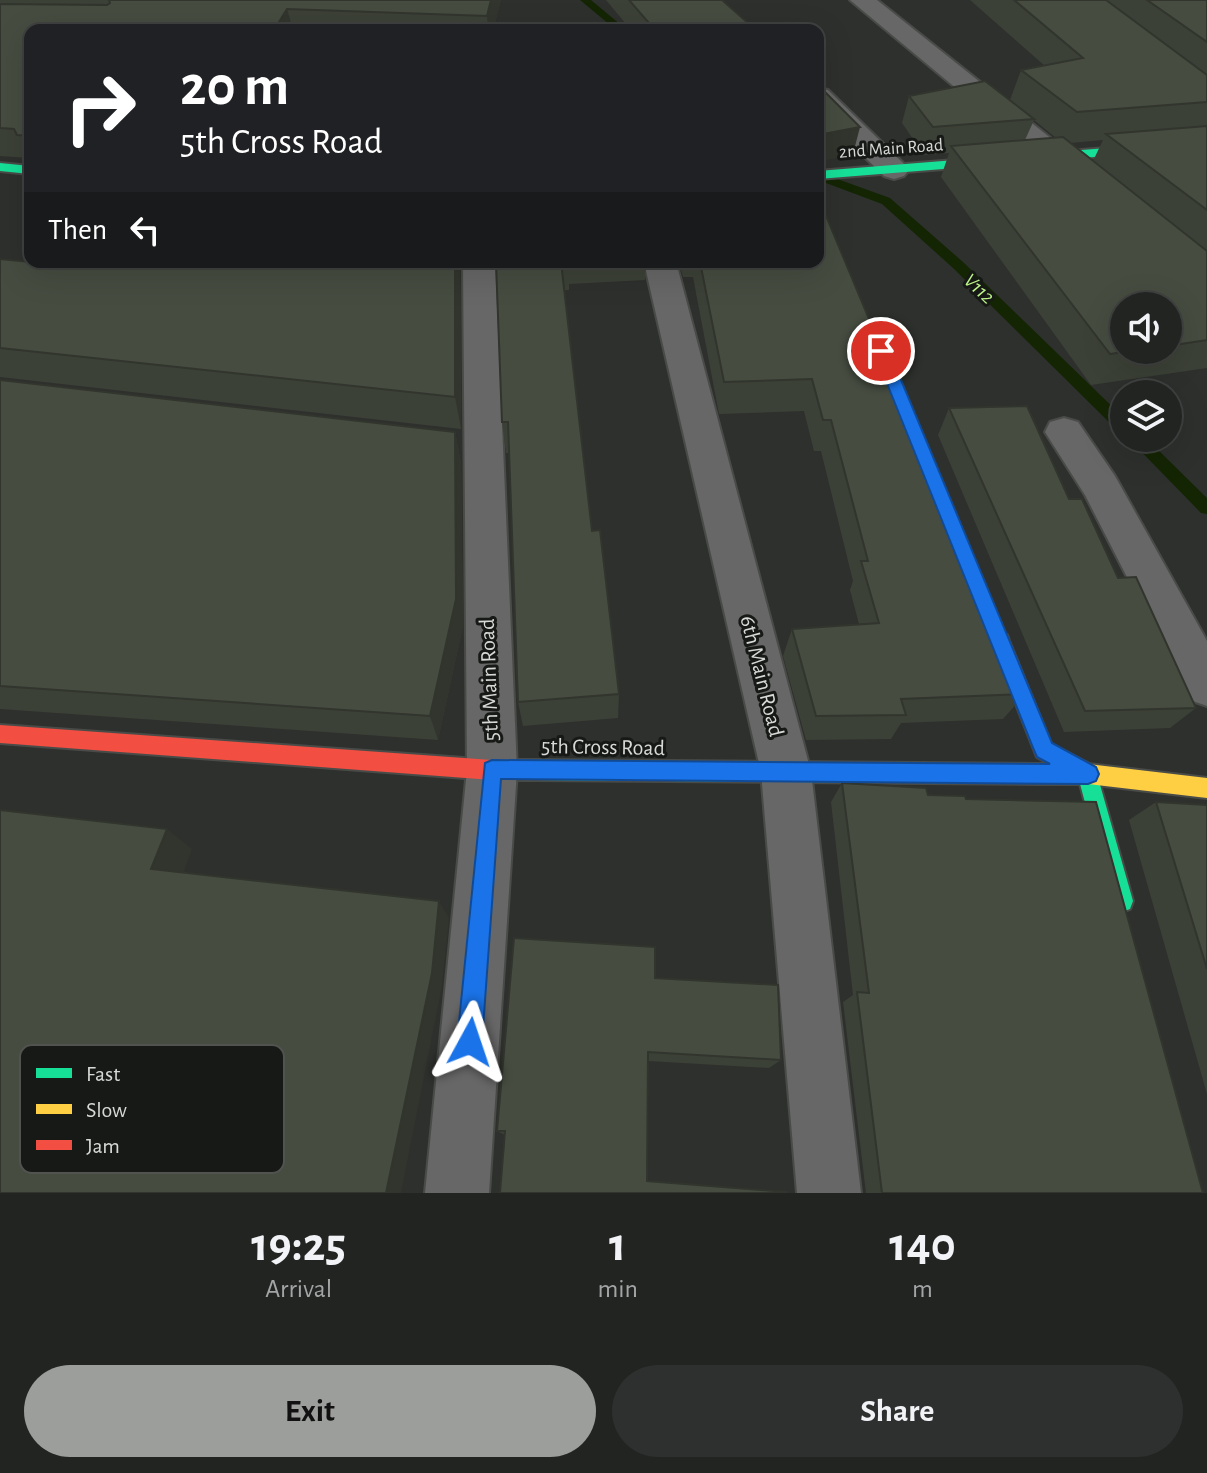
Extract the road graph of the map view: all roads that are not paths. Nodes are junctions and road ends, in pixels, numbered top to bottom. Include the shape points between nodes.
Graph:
1 (862, 0) edge
2 (824, 102) edge
3 (1207, 144) edge
4 (1054, 156) junction
5 (0, 167) edge
6 (24, 169) edge
7 (894, 170) junction
8 (824, 175) edge
9 (1101, 194) edge
10 (479, 268) edge
11 (661, 268) edge
12 (1064, 432) dead end
13 (990, 618) edge
14 (1207, 685) edge
15 (0, 734) edge
16 (492, 770) junction
17 (786, 772) junction
18 (1088, 774) junction
19 (1207, 788) edge
20 (1128, 924) edge
21 (457, 1193) edge
22 (829, 1193) edge

1 - 4 street
2 - 7 street
3 - 4 street, 2nd Main Road
4 - 7 street, 2nd Main Road
4 - 9 street
5 - 6 street
7 - 8 street, 2nd Main Road
10 - 16 street, 5th Main Road via 466,446
11 - 17 street, 6th Main Road
12 - 14 street via 1101,487
13 - 18 street via 1044,750
15 - 16 street, 5th Cross Road
16 - 17 street, 5th Cross Road
16 - 21 street, 5th Main Road
17 - 18 street, 5th Cross Road
17 - 22 street, 6th Main Road
18 - 19 street, 5th Cross Road
18 - 20 street

